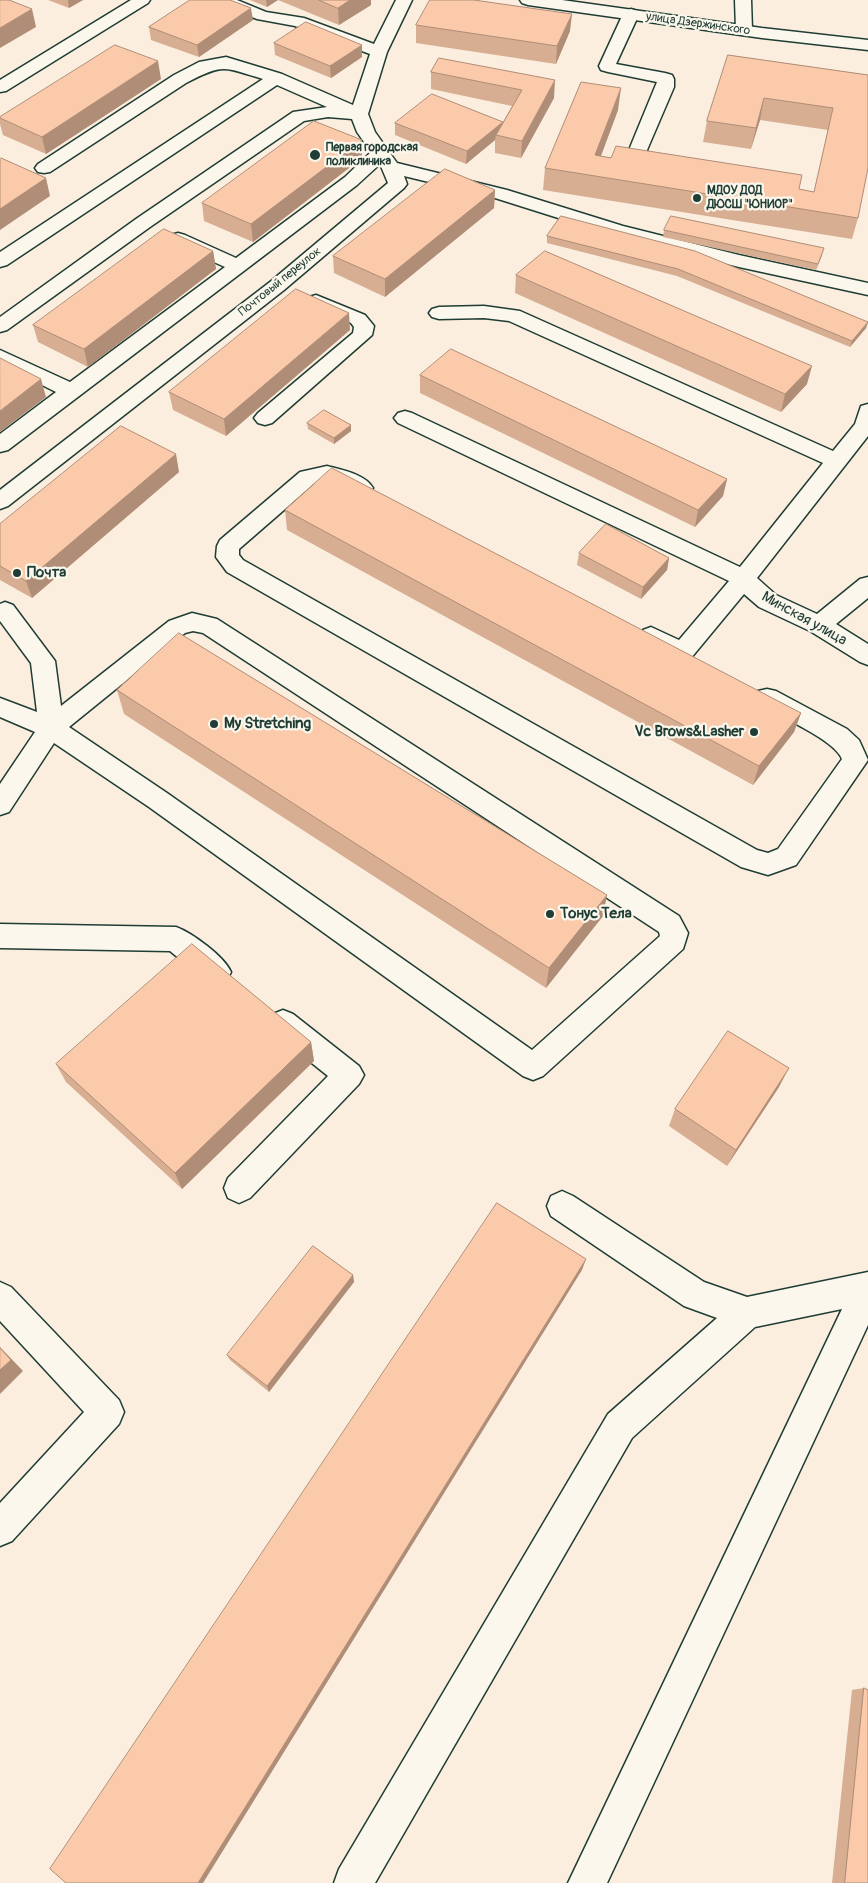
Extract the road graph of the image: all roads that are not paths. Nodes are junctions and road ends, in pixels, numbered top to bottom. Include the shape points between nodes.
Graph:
1 (142, 0) edge
2 (223, 0) edge
3 (404, 0) edge
4 (528, 0) edge
5 (728, 0) edge
6 (545, 1) edge
7 (743, 3) edge
8 (631, 14) junction
9 (744, 30) junction
10 (868, 44) edge
11 (379, 52) junction
12 (276, 78) junction
13 (0, 87) edge
14 (359, 114) junction
15 (385, 160) junction
16 (679, 166) edge
17 (44, 168) dead end
18 (143, 223) junction
19 (0, 261) edge
20 (239, 266) junction
21 (277, 286) junction
22 (868, 288) edge
23 (439, 313) dead end
24 (0, 326) edge
25 (0, 356) edge
26 (72, 392) junction
27 (868, 411) edge
28 (265, 418) dead end
29 (405, 418) dead end
30 (0, 445) edge
31 (837, 461) junction
32 (378, 496) edge
33 (0, 501) edge
34 (744, 578) junction
35 (868, 585) edge
36 (5, 611) dead end
37 (630, 625) edge
38 (819, 626) junction
39 (868, 656) edge
40 (752, 690) edge
41 (0, 707) edge
42 (51, 728) junction
43 (0, 805) edge
44 (0, 936) edge
45 (239, 989) edge
46 (262, 1007) edge
47 (239, 1188) dead end
48 (562, 1206) dead end
49 (868, 1289) edge
50 (0, 1298) edge
51 (747, 1313) junction
52 (0, 1529) edge
53 (353, 1883) edge
54 (588, 1883) edge

1 - 13 street
2 - 11 street via 263,16 298,21
3 - 11 street
4 - 6 street, улица Дзержинского
5 - 7 street
6 - 8 street, улица Дзержинского
7 - 9 street
8 - 9 street, улица Дзержинского
8 - 16 street via 607,66 666,79 638,150 640,157 649,161
9 - 10 street, улица Дзержинского
11 - 14 street
12 - 14 street
12 - 17 street via 226,62 206,66 180,79
12 - 19 street
14 - 15 street, Почтовый переулок via 366,132
14 - 18 street via 328,112 299,116
15 - 20 street via 351,181
15 - 21 street, Почтовый переулок via 398,184
15 - 22 street via 616,230 739,261
18 - 20 street
18 - 24 street
20 - 26 street
21 - 28 street via 358,319 364,326 362,335
21 - 33 street, Почтовый переулок
23 - 31 street via 513,315
25 - 26 street
26 - 30 street
27 - 31 street via 865,426
29 - 34 street
31 - 34 street
32 - 40 street via 327,473 308,478 228,546 227,556 235,566 750,859 768,864 787,857 855,760 850,747 838,736
34 - 37 street via 691,657
34 - 38 street, Минская улица via 751,589 769,602
35 - 38 street
36 - 42 street via 43,661
38 - 39 street, Минская улица
41 - 42 street
42 - 42 street via 158,800 533,1067 673,942 674,933 669,924 209,626 192,622 177,627
42 - 43 street
44 - 45 street via 176,939
46 - 47 street via 349,1075
48 - 51 street via 695,1295
49 - 51 street
49 - 54 street
50 - 52 street via 107,1412
51 - 53 street via 620,1426

